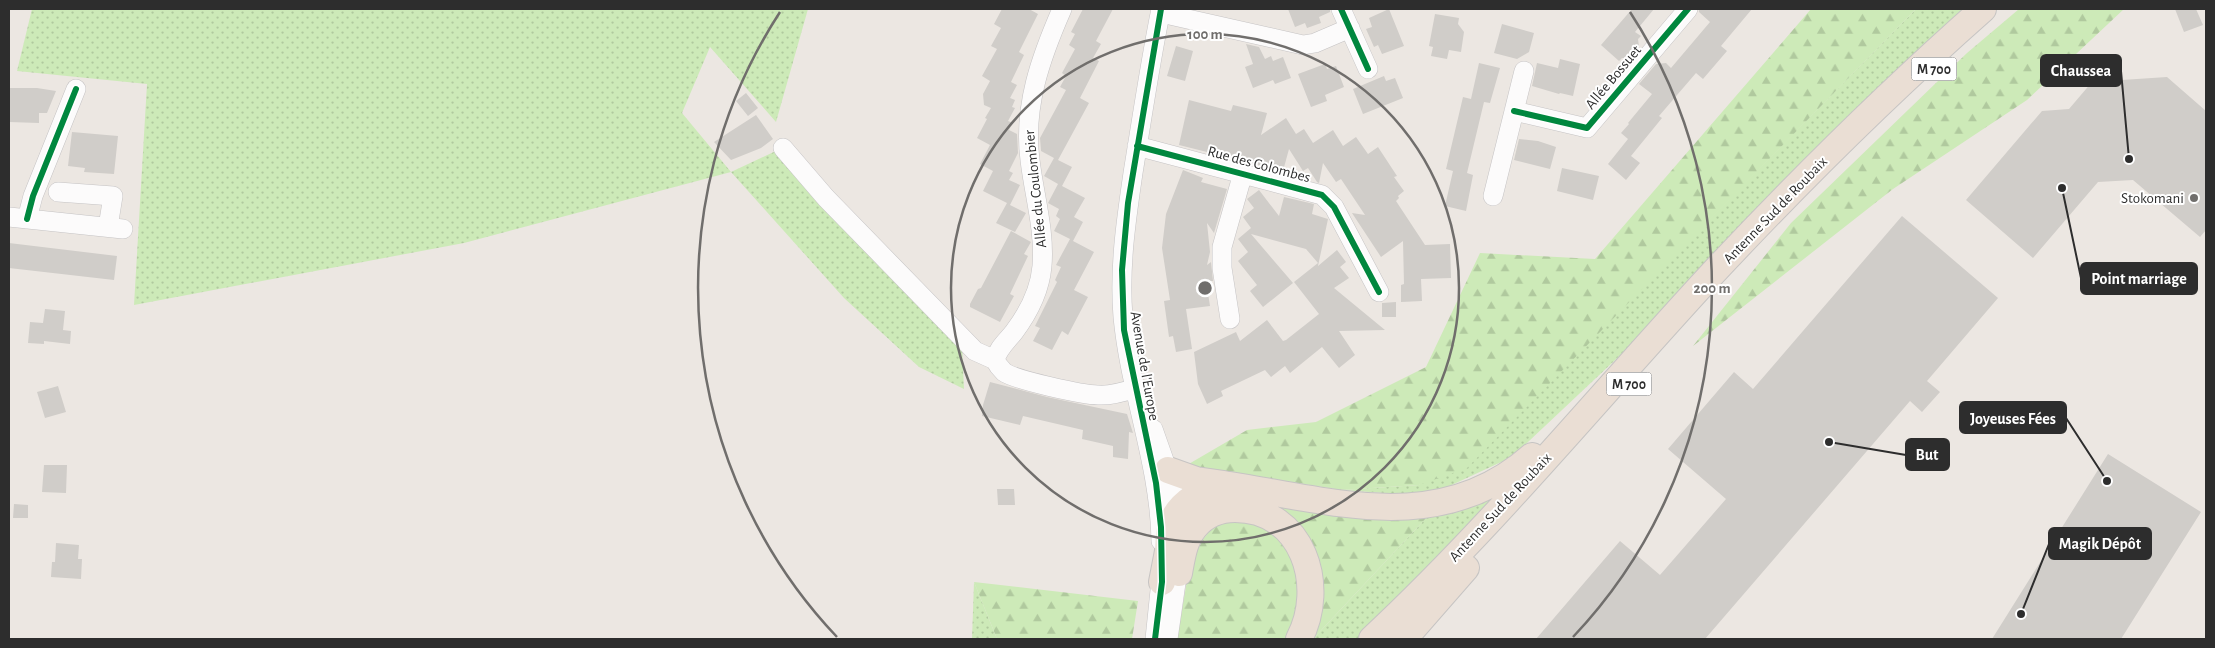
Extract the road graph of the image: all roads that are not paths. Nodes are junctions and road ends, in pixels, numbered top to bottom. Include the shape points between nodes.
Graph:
1 (1062, 9) edge
2 (1341, 9) edge
3 (1688, 9) edge
4 (1983, 9) edge
5 (1999, 9) edge
6 (1161, 11) edge
7 (1350, 28) junction
8 (1368, 70) dead end
9 (1524, 71) dead end
10 (76, 89) dead end
11 (1514, 111) junction
12 (1137, 146) junction
13 (784, 148) dead end
14 (1243, 173) junction
15 (58, 192) dead end
16 (1492, 196) dead end
17 (18, 218) edge
18 (1379, 292) dead end
19 (1230, 319) dead end
20 (1650, 344) junction
21 (995, 360) junction
22 (1136, 388) junction
23 (1168, 470) junction
24 (1230, 485) junction
25 (1518, 506) junction
26 (1178, 513) junction
27 (1170, 578) junction
28 (1155, 639) edge
29 (1168, 639) edge
30 (1299, 639) edge
31 (1372, 639) edge
32 (1389, 639) edge
33 (1404, 639) edge

1 - 21 street, Allée du Coulombier via 1045,46 1028,125 1042,267 1037,291 1027,313 1000,348
2 - 7 street
3 - 11 street, Allée Bossuet via 1587,128
4 - 20 highway, Antenne Sud de Roubaix / M 700 via 1787,196
5 - 25 highway, Antenne Sud de Roubaix / M 700 via 1869,130 1678,330
6 - 7 street via 1303,45
6 - 12 street, Avenue de l'Europe
7 - 8 street
9 - 11 street
10 - 17 street via 33,196
11 - 16 street
12 - 14 street, Rue des Colombes
12 - 22 street, Avenue de l'Europe via 1124,239 1122,301 1124,330
13 - 21 street via 826,198 975,351
14 - 18 street, Rue des Colombes via 1314,192 1328,200
14 - 19 street, Rue des Colombes via 1221,258
15 - 17 street via 112,196 116,228
20 - 24 highway via 1595,391 1524,462 1497,482 1467,496 1414,508 1389,508
20 - 31 highway, Antenne Sud de Roubaix / M 700 via 1492,518
21 - 22 street via 1012,376 1076,392 1098,396
22 - 23 street, Avenue de l'Europe
22 - 27 street, Avenue de l'Europe
23 - 24 highway via 1196,480
23 - 26 street, Avenue de l'Europe
24 - 26 highway via 1200,493
25 - 32 highway, Antenne Sud de Roubaix / M 700
25 - 33 highway
26 - 27 highway via 1171,524
27 - 28 street, Avenue de l'Europe
27 - 29 street, Avenue de l'Europe
27 - 30 highway via 1189,536 1209,515 1242,509 1269,516 1290,533 1306,558 1310,571 1310,601

